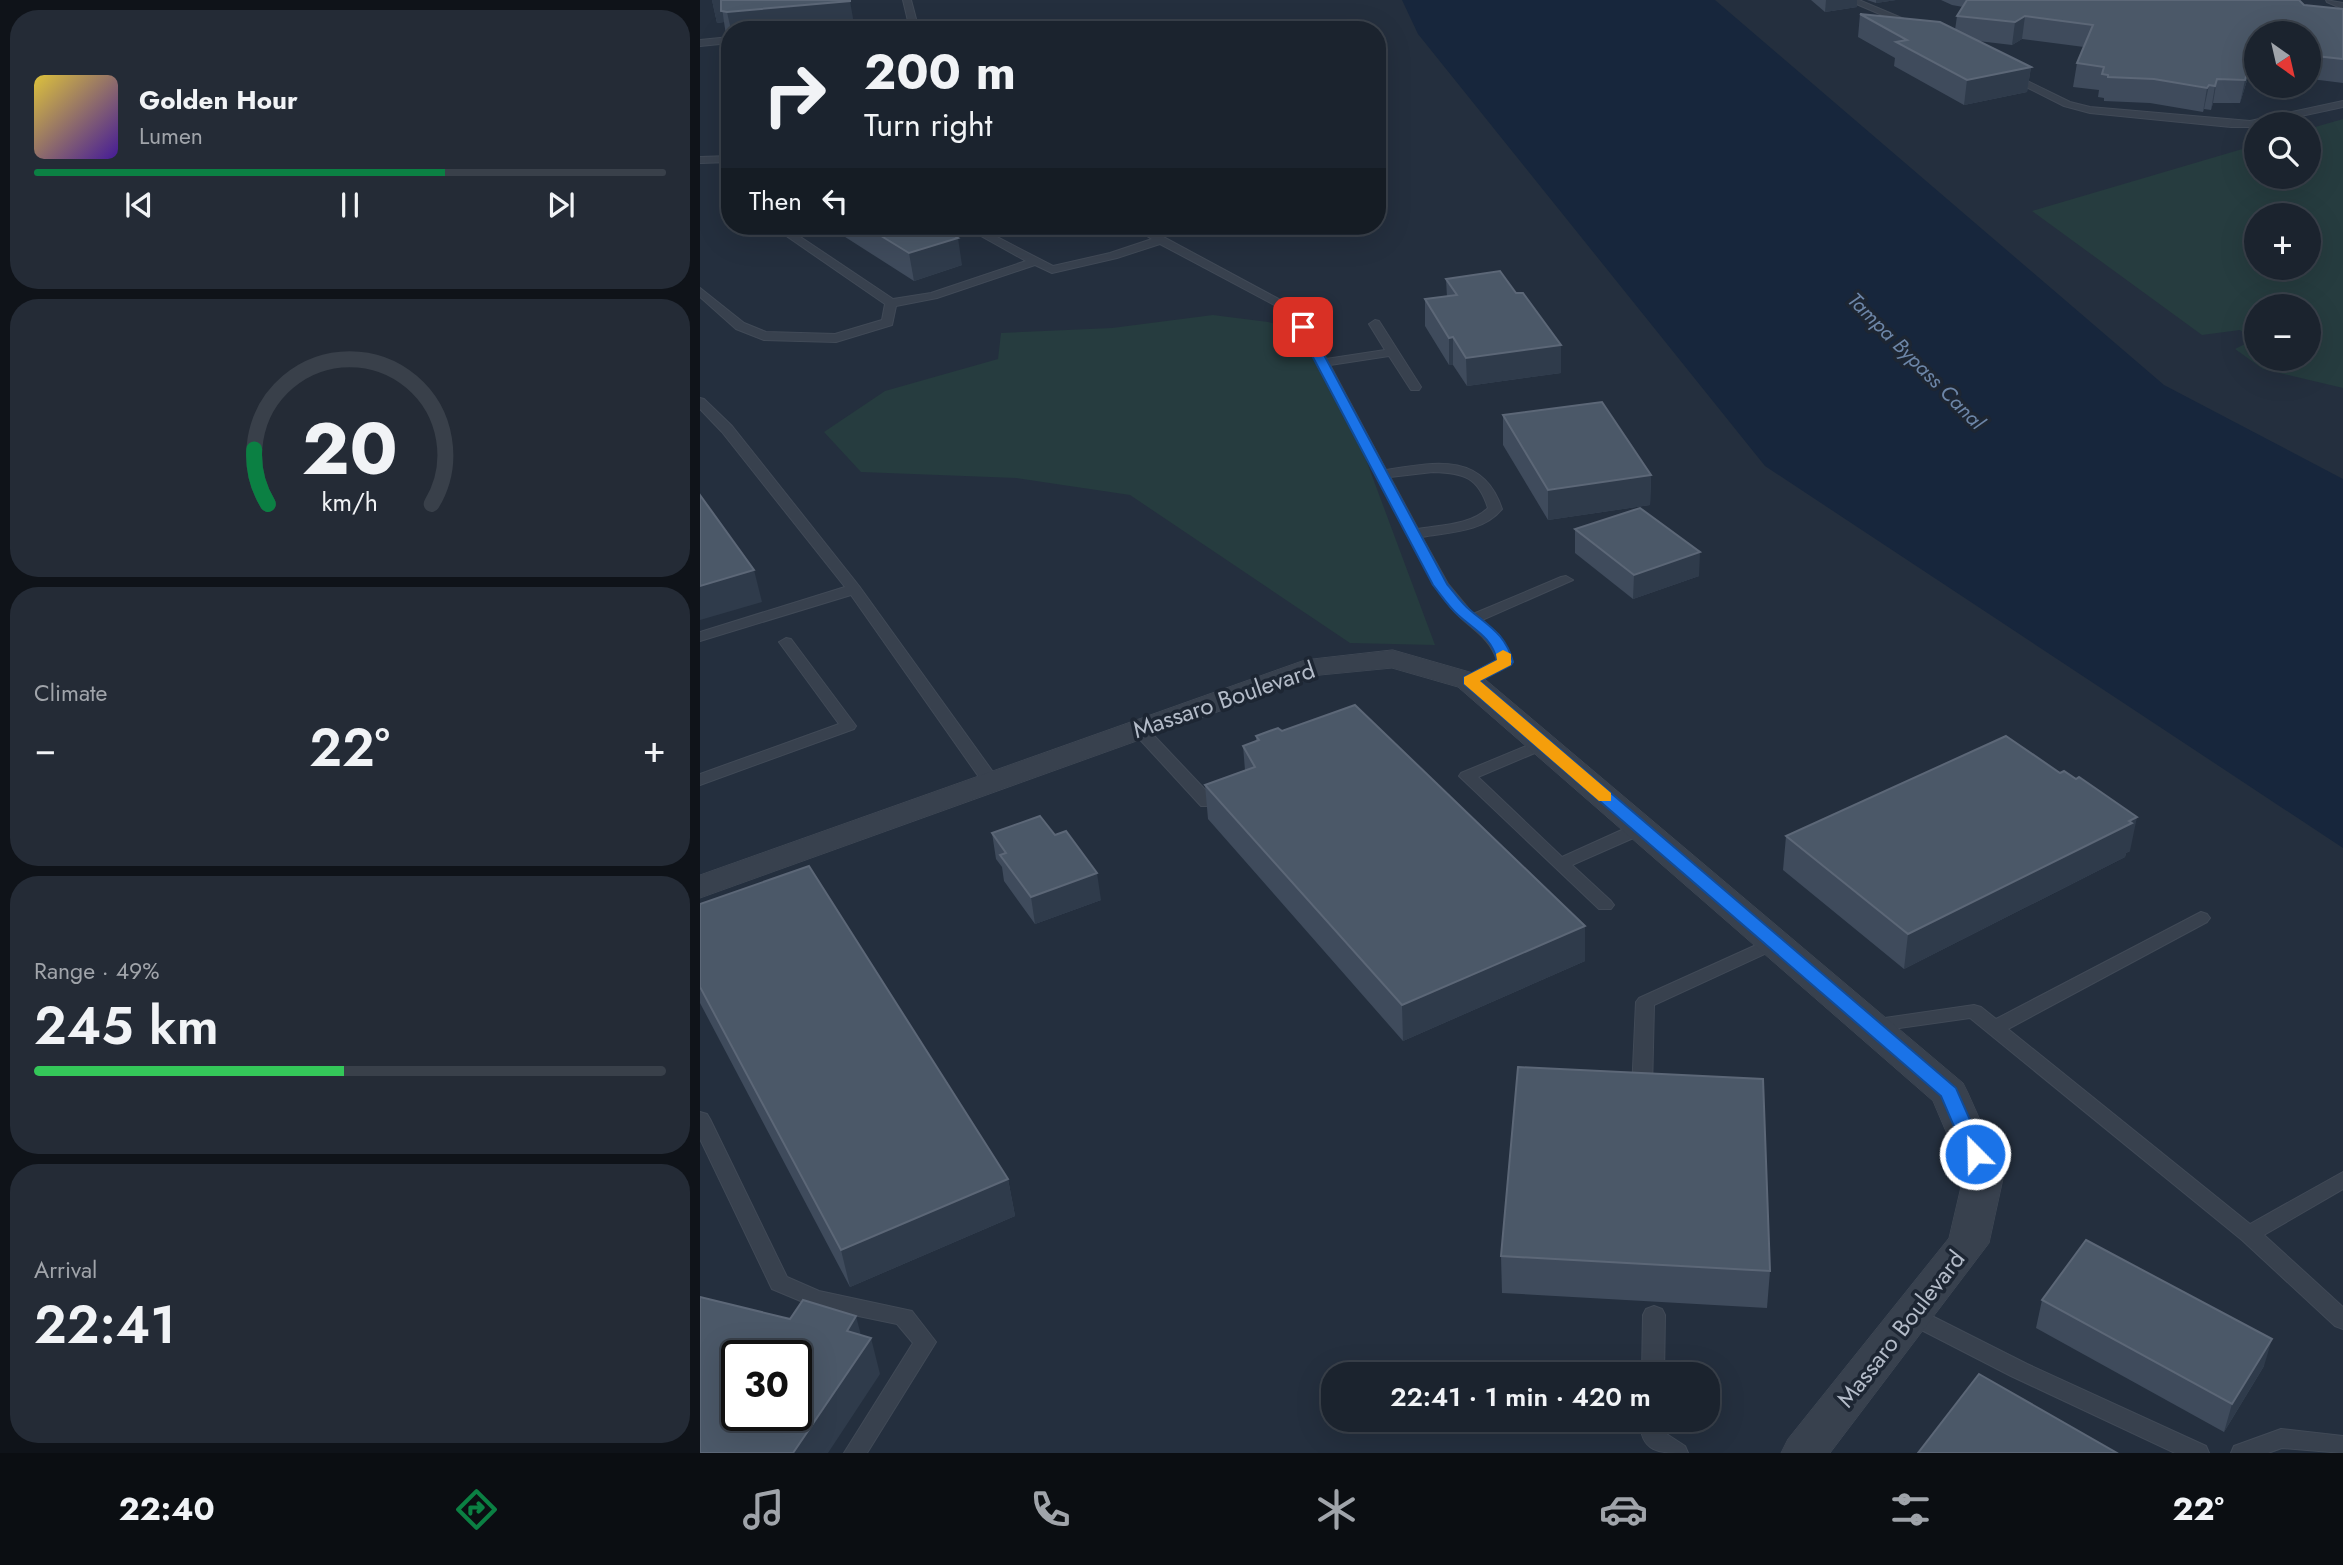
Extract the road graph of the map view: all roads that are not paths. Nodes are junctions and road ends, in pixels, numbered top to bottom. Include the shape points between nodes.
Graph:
1 (907, 0) edge
2 (1851, 0) edge
3 (2329, 0) edge
4 (2343, 6) edge
5 (913, 21) edge
6 (1932, 34) edge
7 (721, 41) edge
8 (700, 43) edge
9 (1993, 67) edge
10 (2343, 104) edge
11 (721, 159) edge
12 (700, 160) edge
13 (790, 235) edge
14 (984, 235) edge
15 (1152, 235) edge
16 (1161, 240) junction
17 (1034, 262) junction
18 (700, 291) edge
19 (891, 303) junction
20 (1375, 324) dead end
21 (1393, 352) junction
22 (1322, 363) junction
23 (1415, 387) dead end
24 (700, 402) edge
25 (1382, 474) junction
26 (1413, 534) junction
27 (1566, 580) dead end
28 (854, 589) junction
29 (1472, 619) junction
30 (700, 637) edge
31 (786, 642) dead end
32 (1469, 681) junction
33 (1139, 729) junction
34 (1543, 744) junction
35 (700, 780) edge
36 (992, 783) junction
37 (1207, 802) edge
38 (1641, 828) junction
39 (1560, 864) junction
40 (700, 887) edge
41 (1605, 905) dead end
42 (2201, 918) dead end
43 (1774, 943) junction
44 (1871, 1026) junction
45 (1995, 1028) junction
46 (1642, 1090) edge
47 (700, 1119) edge
48 (2343, 1180) edge
49 (2249, 1234) junction
50 (1654, 1315) dead end
51 (1912, 1315) junction
52 (2343, 1320) edge
53 (1653, 1362) edge
54 (1651, 1432) edge
55 (2343, 1446) edge
56 (855, 1453) edge
57 (1676, 1453) edge
58 (1804, 1453) edge
59 (2198, 1453) edge
60 (2242, 1453) edge

1 - 5 lane
2 - 6 lane
3 - 4 lane
7 - 8 lane
9 - 10 lane via 2067,104 2090,110 2250,124
11 - 12 lane
13 - 19 lane
14 - 17 lane
15 - 16 lane
16 - 17 lane via 1052,270
16 - 22 lane via 1284,306 1303,327
17 - 19 lane via 933,296
18 - 19 lane via 740,326 764,337 836,338 888,322
20 - 21 lane
21 - 22 lane
21 - 23 lane
22 - 25 lane
24 - 28 lane via 727,429
25 - 26 lane
25 - 26 lane via 1452,467 1475,477 1493,500 1495,509 1485,519
26 - 29 lane via 1441,585
27 - 29 lane
28 - 30 lane
28 - 36 lane
29 - 32 lane via 1501,645 1505,662
31 - 35 lane via 848,726
32 - 33 street, Massaro Boulevard via 1392,659 1316,666
32 - 34 street, Massaro Boulevard
33 - 36 street, Massaro Boulevard
33 - 37 lane
34 - 38 street, Massaro Boulevard
34 - 39 lane via 1467,776
36 - 40 street, Massaro Boulevard
38 - 39 lane
38 - 43 street, Massaro Boulevard
39 - 41 lane
42 - 45 lane
43 - 44 street, Massaro Boulevard
43 - 46 lane via 1645,1002
44 - 45 lane via 1974,1011
44 - 51 street, Massaro Boulevard via 1949,1093 1984,1174 1968,1243
45 - 49 lane
47 - 56 lane via 779,1283 815,1299 904,1317 925,1342
48 - 49 lane
49 - 52 lane
50 - 53 lane
51 - 58 street, Massaro Boulevard
51 - 59 lane
54 - 57 lane
55 - 60 lane via 2281,1438

